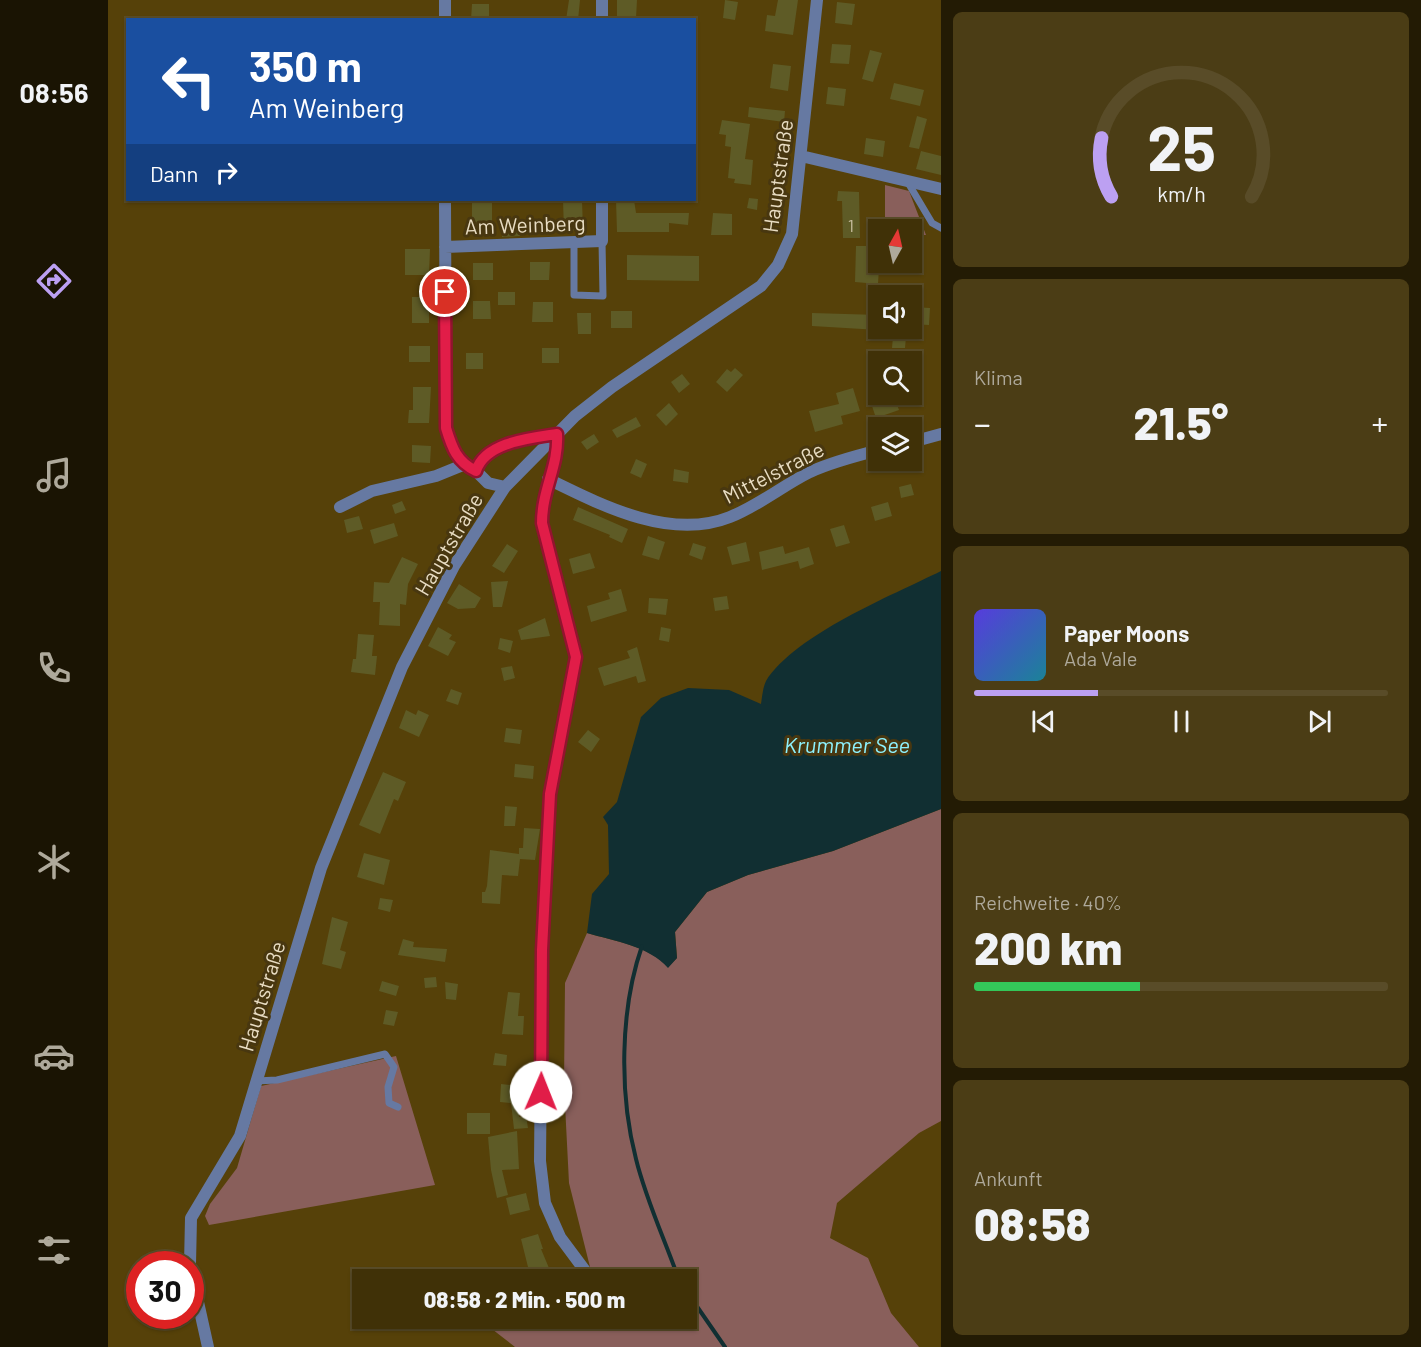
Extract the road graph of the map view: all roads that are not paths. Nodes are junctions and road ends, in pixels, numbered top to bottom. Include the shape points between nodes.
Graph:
1 (445, 0) edge
2 (602, 0) edge
3 (818, 0) edge
4 (445, 18) edge
5 (602, 18) edge
6 (801, 156) junction
7 (908, 181) junction
8 (941, 189) edge
9 (445, 201) edge
10 (602, 201) edge
11 (941, 228) edge
12 (602, 241) junction
13 (574, 242) junction
14 (445, 247) junction
15 (557, 434) junction
16 (941, 434) edge
17 (922, 439) edge
18 (868, 453) edge
19 (463, 465) junction
20 (476, 471) junction
21 (548, 479) junction
22 (505, 487) junction
23 (340, 507) dead end
24 (255, 1081) junction
25 (398, 1107) dead end
26 (190, 1251) edge
27 (584, 1269) edge
28 (204, 1329) edge
29 (208, 1347) edge

1 - 4 street
2 - 5 street
3 - 6 street, Hauptstraße
6 - 7 street
6 - 15 street, Hauptstraße via 792,234 778,265 761,286 612,387
7 - 8 street
7 - 11 lane via 933,224
9 - 14 street, Am Weinberg
10 - 12 street, Am Weinberg
12 - 13 street, Am Weinberg
12 - 13 lane via 603,296 574,295
13 - 14 street, Am Weinberg
14 - 19 street, Am Weinberg via 446,428
15 - 20 street via 498,449 486,455
15 - 21 street via 558,456
15 - 22 street, Hauptstraße
16 - 17 street
18 - 21 street, Mittelstraße via 811,472 748,509 708,524 647,520
19 - 20 street
19 - 23 street via 436,476 372,491
20 - 22 street via 488,483
21 - 27 street via 542,523 576,657 550,794 542,950 540,1161 545,1203 560,1237
22 - 24 street, Hauptstraße via 454,566 402,667 321,868
24 - 25 lane via 277,1080 385,1054 394,1067 388,1087 389,1103
24 - 26 street, Hauptstraße via 240,1136 191,1218
28 - 29 street, Hauptstraße

